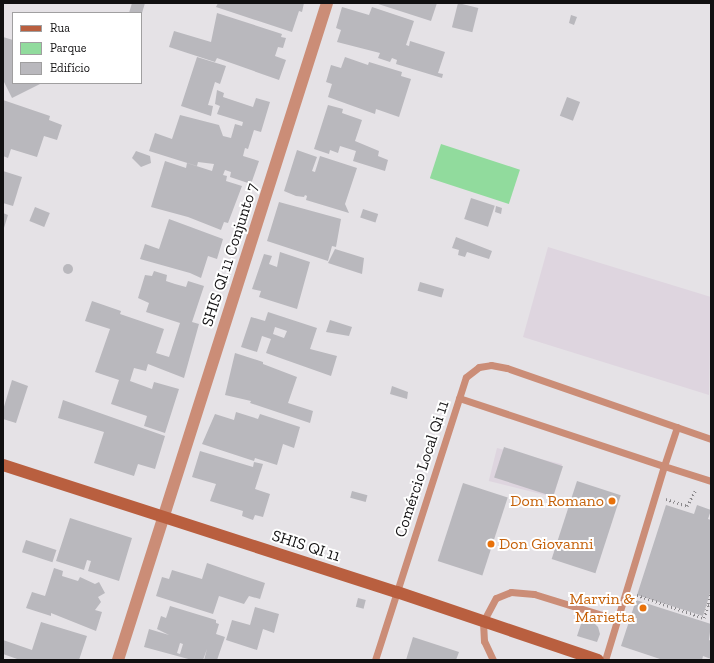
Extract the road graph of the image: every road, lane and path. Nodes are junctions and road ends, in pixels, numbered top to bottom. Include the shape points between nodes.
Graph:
1 (327, 3) edge
2 (459, 398) junction
3 (677, 427) junction
4 (711, 439) edge
5 (3, 465) edge
6 (664, 466) junction
7 (703, 479) junction
8 (711, 482) edge
9 (663, 506) dead end
10 (164, 517) junction
11 (637, 587) dead end
12 (397, 592) junction
13 (711, 595) edge
14 (709, 606) edge
15 (615, 619) junction
16 (483, 622) junction
17 (118, 660) edge
18 (375, 660) edge
19 (493, 660) edge
20 (598, 660) edge
21 (605, 660) edge

1 - 10 street, SHIS QI 11 Conjunto 7
2 - 3 lane via 466,378 479,367 491,365 507,368
2 - 6 lane, Comércio Local Qi 11
2 - 12 lane, Comércio Local Qi 11
3 - 4 lane
3 - 6 lane
5 - 10 street, SHIS QI 11
6 - 7 lane, Comércio Local Qi 11
6 - 15 lane
7 - 8 lane, Comércio Local Qi 11
7 - 9 path via 687,506 665,498
10 - 12 street, SHIS QI 11
10 - 17 street, SHIS QI 11 Conjunto 7
11 - 14 path via 635,595 704,618
12 - 16 street, SHIS QI 11
12 - 18 lane, Comércio Local Qi 11
13 - 14 path
15 - 16 lane via 534,594 511,592 496,598
15 - 21 lane
16 - 19 lane via 484,640
16 - 20 street, SHIS QI 11

